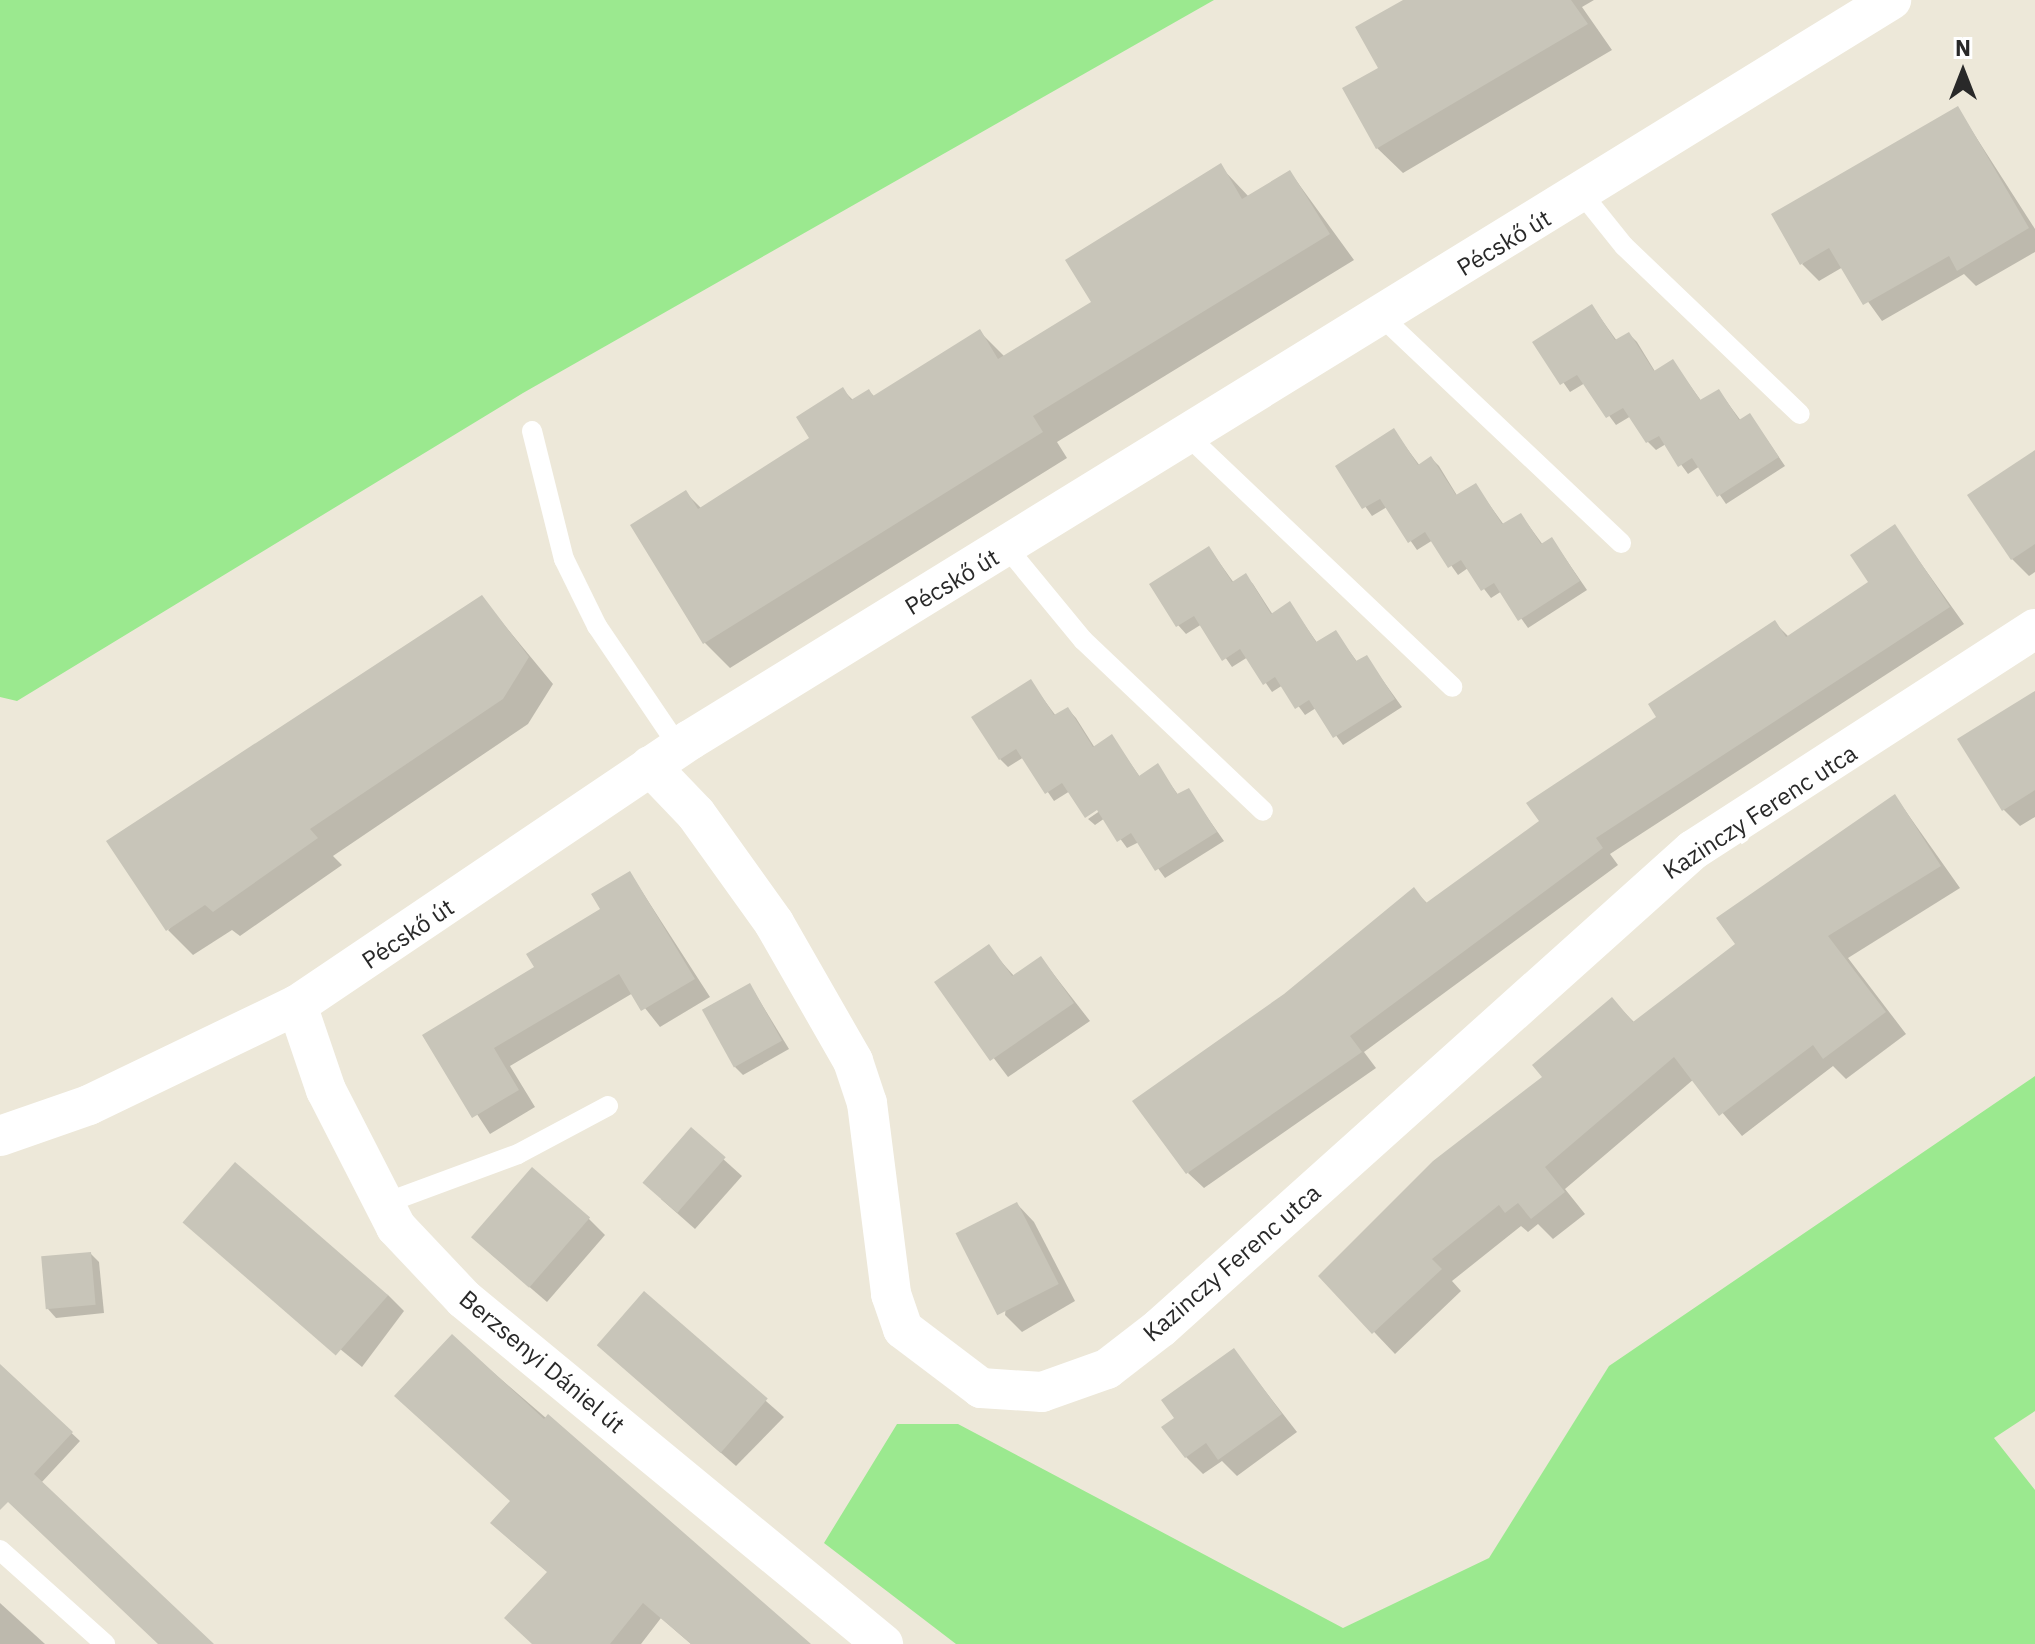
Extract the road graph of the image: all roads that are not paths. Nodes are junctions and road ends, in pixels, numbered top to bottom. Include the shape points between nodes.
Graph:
1 (1891, 0) edge
2 (1583, 195) junction
3 (1382, 317) junction
4 (1800, 414) dead end
5 (532, 431) dead end
6 (1189, 437) junction
7 (1621, 543) dead end
8 (1008, 549) junction
9 (2035, 629) edge
10 (1452, 687) dead end
11 (665, 757) junction
12 (1263, 811) dead end
13 (297, 1005) junction
14 (608, 1106) dead end
15 (0, 1136) edge
16 (383, 1204) junction
17 (0, 1550) edge
18 (105, 1644) edge
19 (883, 1644) edge

1 - 2 street, Pécskő út
2 - 3 street, Pécskő út
2 - 4 lane via 1624,246
3 - 6 street, Pécskő út
3 - 7 lane
5 - 11 lane via 564,559
6 - 8 street, Pécskő út
6 - 10 lane
8 - 11 street, Pécskő út
8 - 12 lane via 1083,640
9 - 11 street, Kazinczy Ferenc utca via 1693,850 1160,1328 1107,1369 1042,1392 981,1388 903,1329 891,1294 867,1103 853,1061 767,913 696,814
11 - 13 street, Pécskő út
13 - 15 street, Pécskő út via 103,1099
13 - 16 street, Berzsenyi Dániel út via 326,1090
14 - 16 lane via 518,1154
16 - 19 street, Berzsenyi Dániel út via 464,1299
17 - 18 lane

